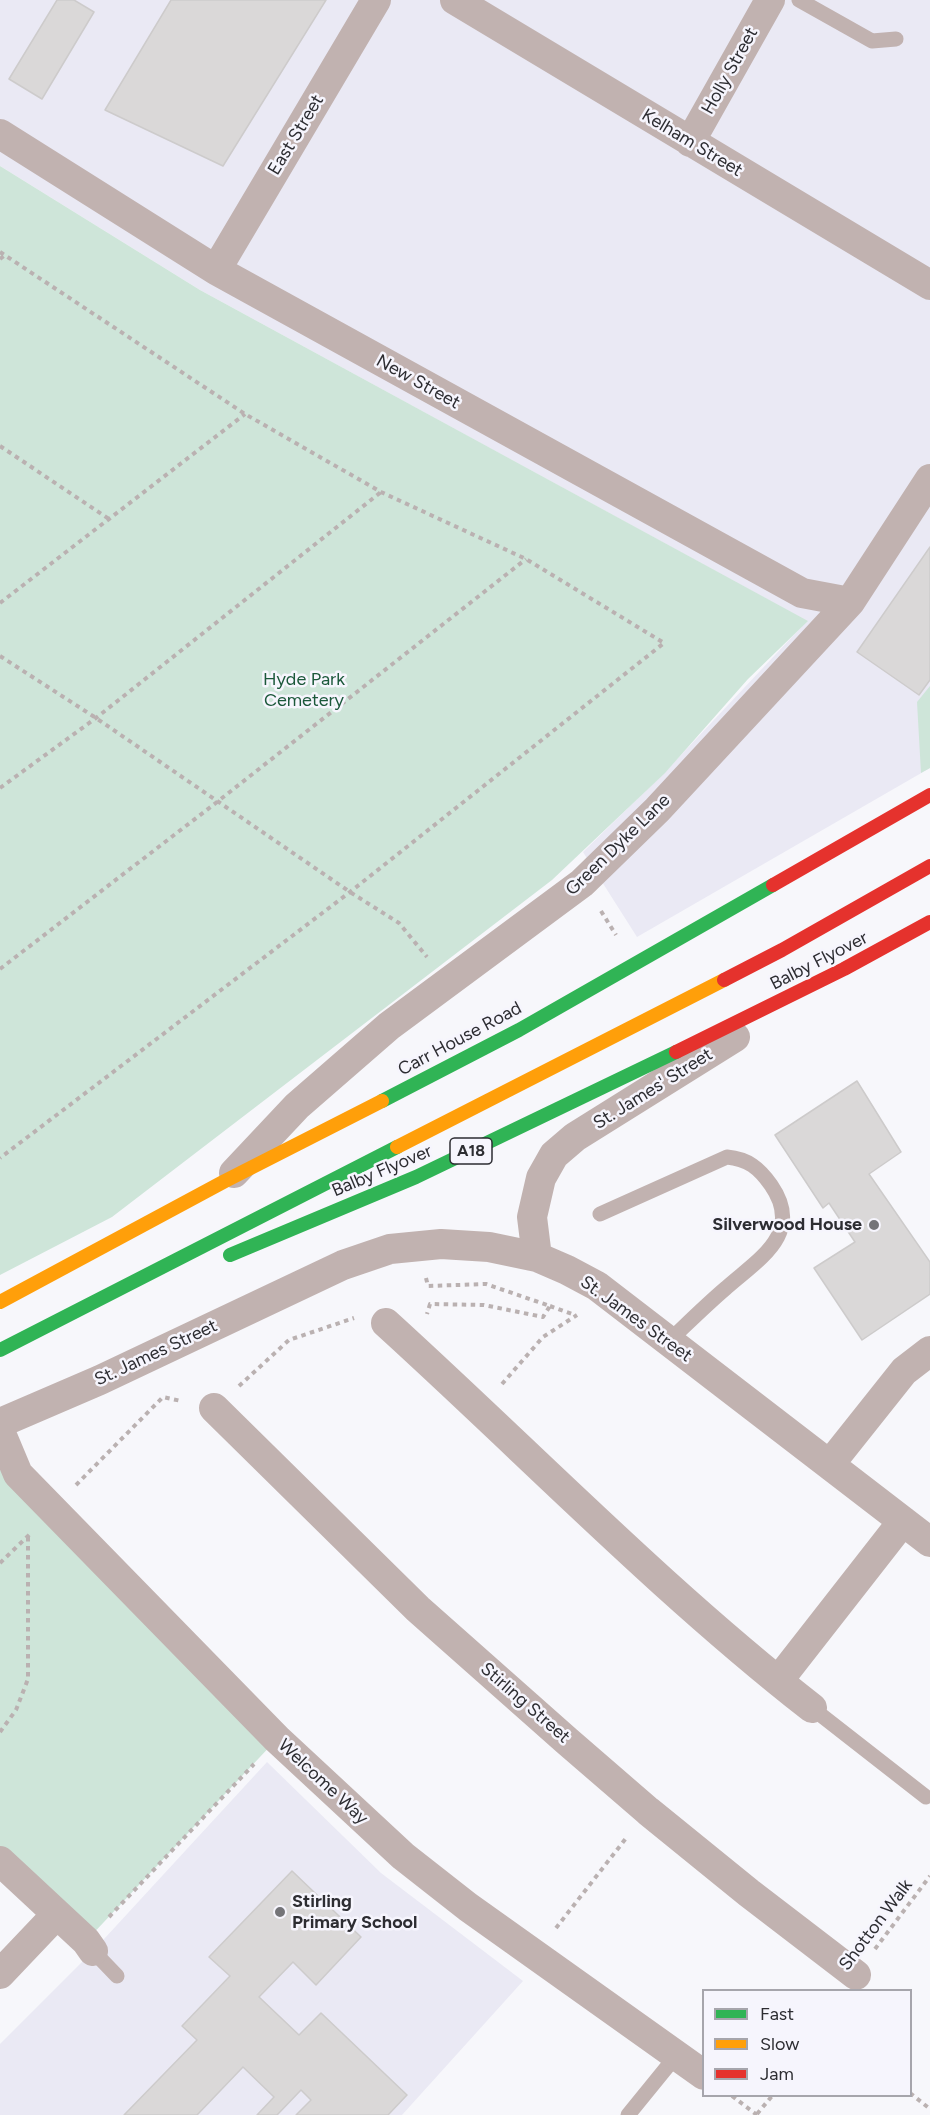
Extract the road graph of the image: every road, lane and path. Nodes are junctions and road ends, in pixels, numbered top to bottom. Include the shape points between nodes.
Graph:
1 (376, 0) edge
2 (455, 0) edge
3 (770, 0) edge
4 (800, 0) edge
5 (896, 39) dead end
6 (0, 134) edge
7 (690, 142) junction
8 (0, 252) edge
9 (6, 255) junction
10 (0, 259) edge
11 (216, 270) junction
12 (930, 285) edge
13 (245, 414) junction
14 (0, 446) edge
15 (930, 479) edge
16 (381, 492) junction
17 (109, 519) junction
18 (526, 559) junction
19 (850, 602) junction
20 (0, 603) edge
21 (0, 656) edge
22 (96, 718) junction
23 (0, 788) edge
24 (930, 795) edge
25 (218, 802) junction
26 (930, 866) edge
27 (582, 883) junction
28 (350, 892) junction
29 (930, 922) edge
30 (616, 936) dead end
31 (0, 969) edge
32 (844, 969) junction
33 (448, 982) junction
34 (0, 1158) edge
35 (225, 1181) junction
36 (600, 1214) dead end
37 (537, 1257) junction
38 (219, 1259) dead end
39 (426, 1277) dead end
40 (153, 1287) dead end
41 (0, 1302) edge
42 (550, 1306) junction
43 (629, 1311) junction
44 (576, 1315) junction
45 (386, 1323) joint
46 (669, 1341) junction
47 (415, 1350) junction
48 (0, 1351) edge
49 (930, 1351) edge
50 (214, 1408) junction
51 (480, 1410) junction
52 (0, 1423) edge
53 (0, 1431) edge
54 (830, 1464) junction
55 (52, 1510) junction
56 (903, 1521) junction
57 (28, 1536) junction
58 (930, 1542) edge
59 (0, 1563) edge
60 (777, 1681) junction
61 (812, 1708) joint
62 (0, 1732) edge
63 (278, 1739) junction
64 (926, 1797) dead end
65 (648, 1811) junction
66 (0, 1861) edge
67 (930, 1876) edge
68 (56, 1915) junction
69 (550, 1935) dead end
70 (89, 1946) junction
71 (0, 1974) edge
72 (856, 1975) joint
73 (117, 1976) dead end
74 (676, 2056) junction
75 (702, 2074) edge
76 (912, 2095) edge
77 (733, 2097) edge
78 (771, 2097) edge
79 (930, 2109) edge
80 (628, 2115) edge
81 (757, 2115) edge

1 - 11 street, East Street
2 - 7 street, Kelham Street
3 - 7 street, Holly Street
4 - 5 lane via 872,41
6 - 11 street, New Street
7 - 12 street, Kelham Street
8 - 9 path
9 - 10 path
9 - 13 path
11 - 19 street, New Street via 802,593
13 - 16 path
13 - 17 path
14 - 17 path
15 - 19 street, Green Dyke Lane
16 - 18 path
16 - 22 path
17 - 20 path
18 - 25 path
18 - 28 path via 664,643
19 - 27 street, Green Dyke Lane via 657,810
21 - 22 path
22 - 23 path
22 - 25 path
24 - 35 highway, Carr House Road via 519,1030
25 - 28 path
25 - 31 path
26 - 48 highway, Balby Flyover / A18 via 782,950
27 - 30 path
27 - 33 street, Green Dyke Lane
28 - 33 path via 399,923
28 - 34 path
29 - 32 highway, Balby Flyover / A18
32 - 37 street, St. James' Street via 574,1137 554,1155 541,1178 532,1217
32 - 38 highway, Balby Flyover / A18 via 416,1177
33 - 35 street, Green Dyke Lane via 389,1026 297,1106
35 - 41 highway, Carr House Road
36 - 46 lane via 727,1156 752,1163 776,1191 782,1220 772,1247
37 - 43 street, St. James Street via 597,1287
37 - 52 street, St. James Street via 489,1247 441,1244 390,1249 343,1265
39 - 42 path via 428,1286 486,1284
40 - 48 highway, A18
42 - 44 path
42 - 47 path via 543,1317 484,1305 430,1304
43 - 44 path
43 - 46 street, St. James Street
44 - 51 path via 543,1336
45 - 47 street
45 - 50 path via 361,1316 289,1340
46 - 54 street, St. James Street
47 - 51 street
49 - 54 street via 904,1371
50 - 55 path via 163,1397
50 - 65 street, Stirling Street via 418,1608
51 - 60 street via 643,1565
53 - 55 street, Welcome Way via 18,1474
54 - 56 street, St. James Street
55 - 57 path
55 - 63 street, Welcome Way
56 - 58 street, St. James Street
56 - 60 street
57 - 59 path
57 - 62 path via 28,1679 16,1710
60 - 61 street
61 - 64 lane
63 - 70 path
63 - 74 street, Welcome Way via 403,1856
65 - 69 path
65 - 72 street, Stirling Street
66 - 68 street
67 - 72 path, Shotton Walk
68 - 70 street
68 - 71 street
70 - 73 lane
74 - 75 street, Welcome Way
74 - 80 lane
76 - 79 path
77 - 81 path
78 - 81 path

